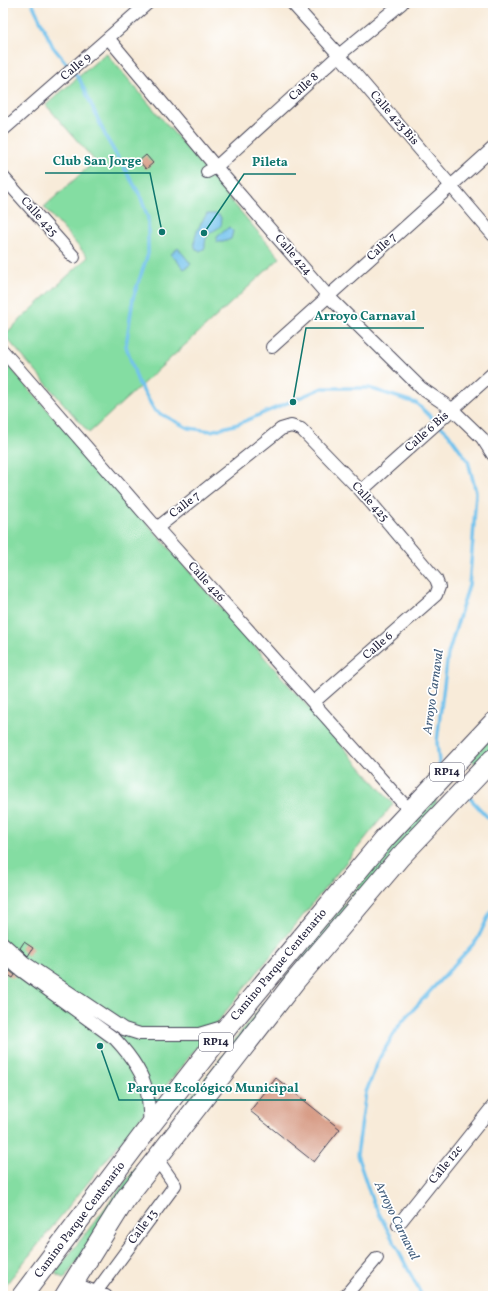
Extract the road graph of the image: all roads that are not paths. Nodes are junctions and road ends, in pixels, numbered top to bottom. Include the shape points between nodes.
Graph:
1 (148, 3) edge
2 (292, 3) edge
3 (402, 3) edge
4 (109, 38) junction
5 (340, 55) junction
6 (3, 130) edge
7 (493, 148) edge
8 (212, 170) junction
9 (3, 177) edge
10 (451, 185) junction
11 (493, 235) edge
12 (74, 257) dead end
13 (328, 296) junction
14 (272, 347) dead end
15 (3, 351) edge
16 (493, 373) edge
17 (450, 411) junction
18 (291, 426) joint
19 (493, 455) edge
20 (361, 491) junction
21 (157, 528) junction
22 (439, 587) joint
23 (314, 702) junction
24 (493, 723) edge
25 (491, 760) edge
26 (416, 804) junction
27 (3, 943) edge
28 (14, 960) edge
29 (229, 1025) junction
30 (493, 1106) edge
31 (150, 1126) junction
32 (157, 1159) junction
33 (398, 1225) dead end
34 (377, 1258) dead end
35 (69, 1289) edge
36 (98, 1294) edge
37 (22, 1296) edge
38 (345, 1296) edge

1 - 4 street, Calle 9
2 - 5 street, Calle 423 Bis
3 - 5 street, Calle 8
4 - 6 street, Calle 9
4 - 8 street, Calle 424
5 - 8 street, Calle 8
5 - 10 street, Calle 423 Bis
7 - 10 street, Calle 7
8 - 13 street, Calle 424
9 - 12 street, Calle 425
10 - 11 street, Calle 423 Bis
10 - 13 street, Calle 7
13 - 14 street, Calle 7
13 - 17 street, Calle 424 via 421,388
15 - 21 street, Calle 426
16 - 17 street, Calle 6 Bis
17 - 19 street, Calle 424 via 482,438
17 - 20 street, Calle 6 Bis
18 - 20 street, Calle 425 via 301,429
18 - 21 street, Calle 7 via 281,429
20 - 22 street, Calle 425 via 436,579
21 - 23 street, Calle 426
22 - 23 street, Calle 6 via 436,595
23 - 26 street, Calle 426
24 - 26 main road, Camino Parque Centenario / RP14
25 - 32 main road, Camino Parque Centenario / RP14 via 400,857 295,981
26 - 29 main road, Camino Parque Centenario / RP14
27 - 28 street
28 - 29 street via 124,1029 140,1034 199,1034
28 - 31 street via 126,1050 147,1091
29 - 31 main road, Camino Parque Centenario / RP14
30 - 33 street, Calle 12c
31 - 37 main road, Camino Parque Centenario / RP14
32 - 35 main road, Camino Parque Centenario / RP14 via 126,1198
32 - 36 street, Calle 13 via 175,1184
34 - 38 street
35 - 36 street

